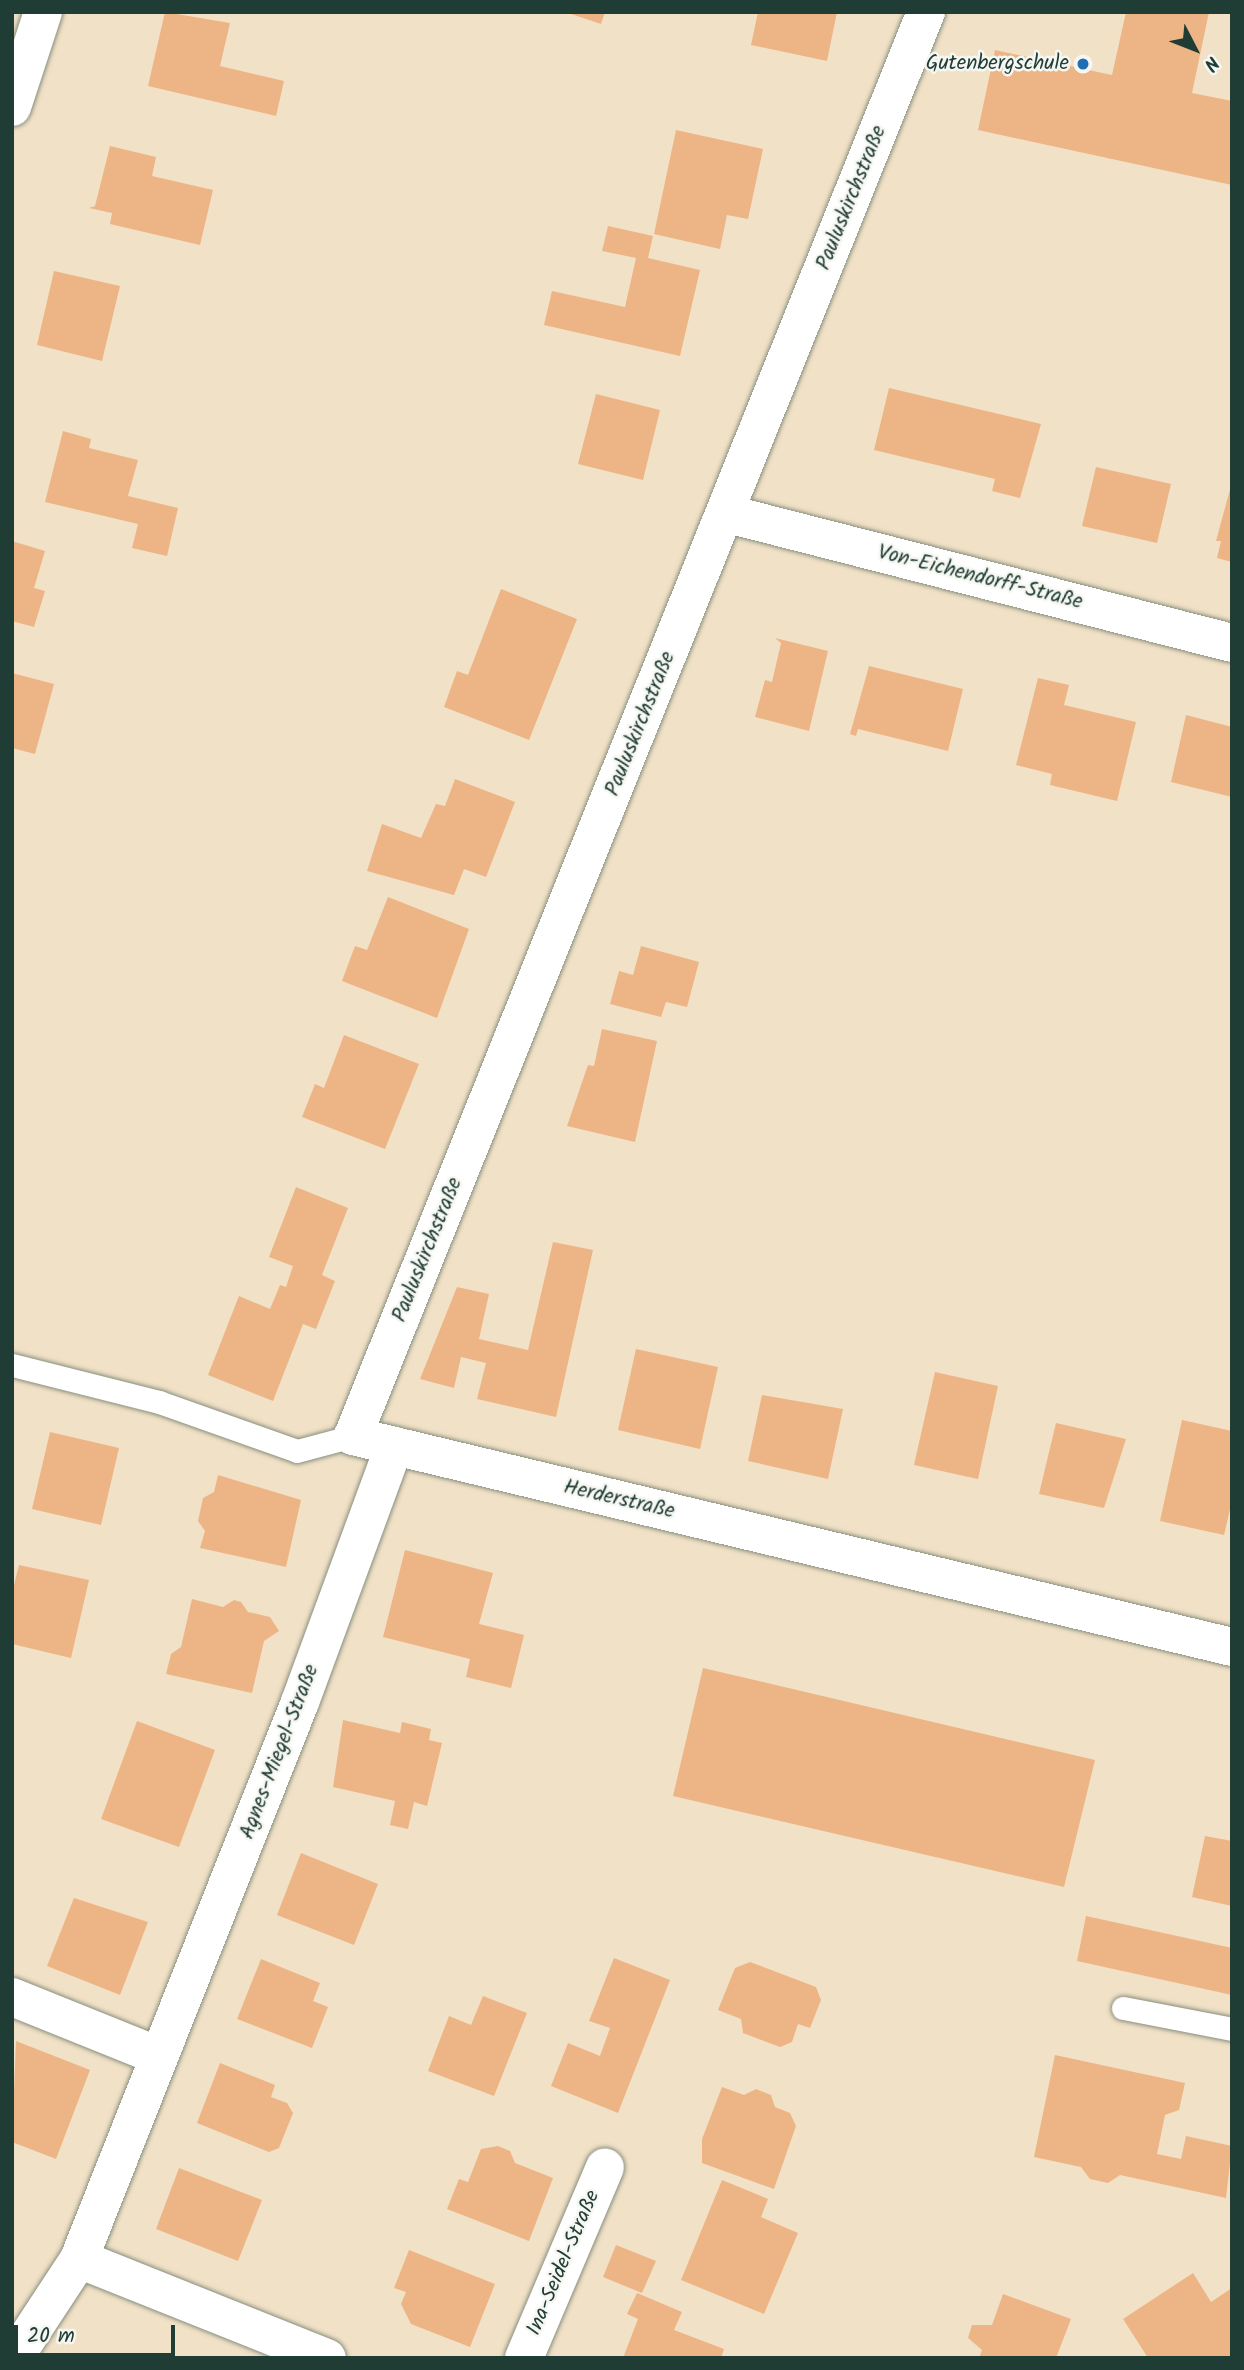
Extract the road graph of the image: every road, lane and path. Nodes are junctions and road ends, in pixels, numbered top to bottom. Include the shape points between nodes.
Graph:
1 (43, 12) edge
2 (926, 12) edge
3 (12, 107) edge
4 (728, 514) junction
5 (1232, 643) edge
6 (12, 1365) edge
7 (353, 1436) junction
8 (394, 1446) junction
9 (1232, 1647) edge
10 (12, 1997) edge
11 (1123, 2008) dead end
12 (1232, 2029) edge
13 (159, 2056) junction
14 (605, 2167) dead end
15 (79, 2259) junction
16 (14, 2358) edge
17 (327, 2358) edge
18 (524, 2358) edge

1 - 3 street
2 - 4 street, Pauluskirchstraße
4 - 5 street, Von-Eichendorff-Straße
4 - 7 street, Pauluskirchstraße
6 - 7 lane, Herderstraße via 159,1402 297,1451
7 - 8 street, Herderstraße
8 - 9 street, Herderstraße
8 - 13 street, Agnes-Miegel-Straße via 300,1702
10 - 13 street
11 - 12 lane
13 - 15 street, Agnes-Miegel-Straße
14 - 18 street, Ina-Seidel-Straße
15 - 16 street, Agnes-Miegel-Straße
15 - 17 street

